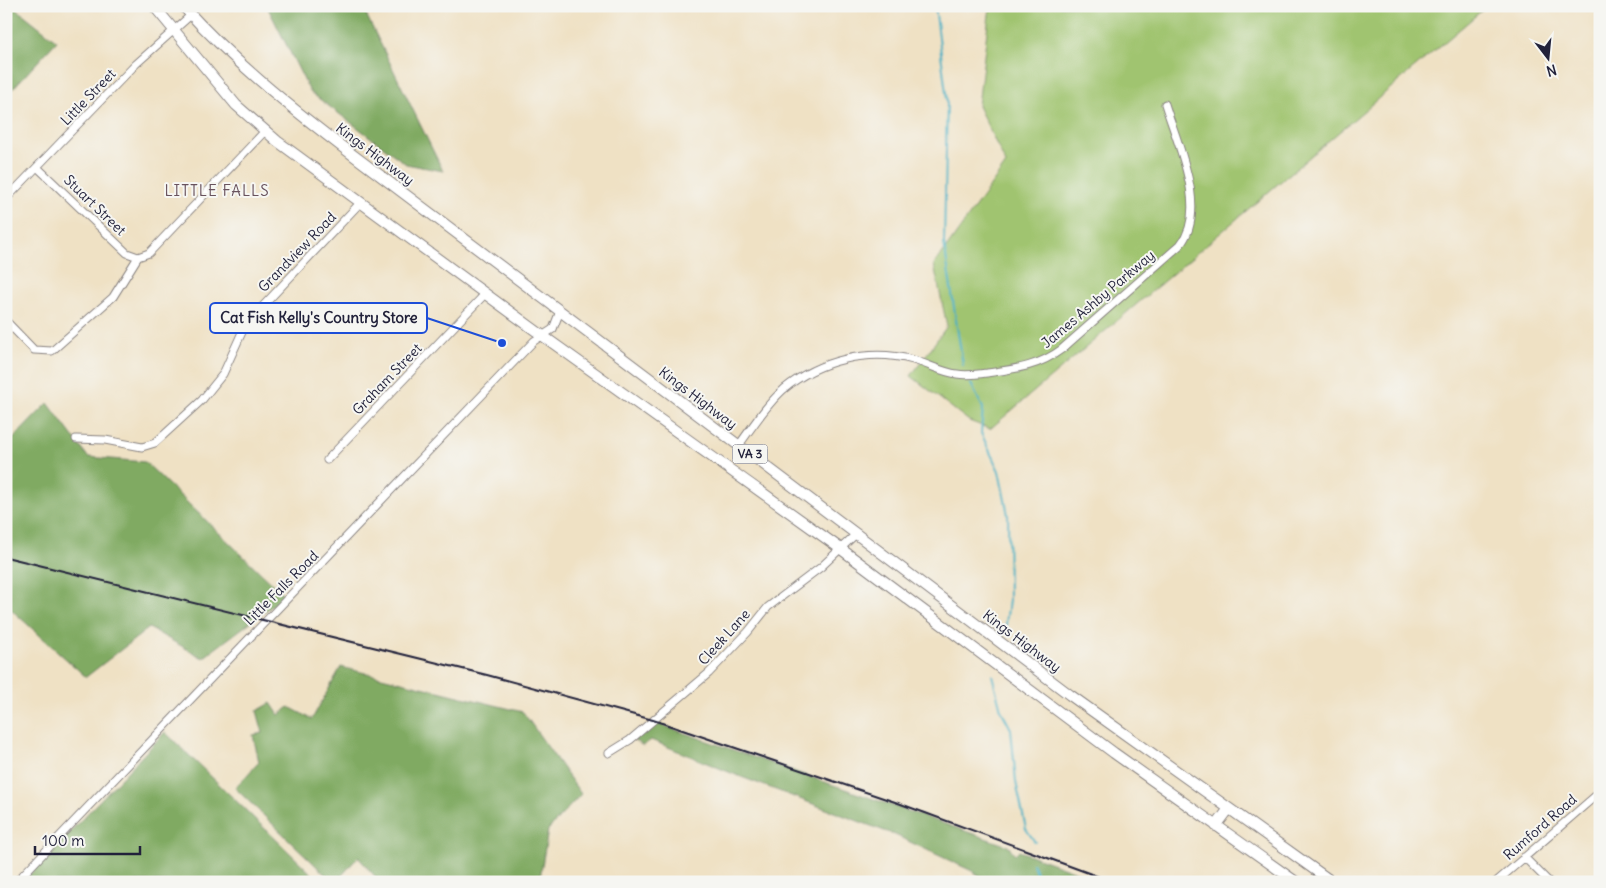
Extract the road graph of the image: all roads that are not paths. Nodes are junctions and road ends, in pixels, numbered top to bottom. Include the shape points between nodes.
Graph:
1 (154, 6) edge
2 (183, 6) edge
3 (191, 15) junction
4 (174, 30) junction
5 (1165, 104) dead end
6 (265, 131) junction
7 (37, 167) junction
8 (6, 200) edge
9 (360, 203) junction
10 (138, 257) junction
11 (485, 294) junction
12 (560, 311) junction
13 (6, 321) edge
14 (543, 336) junction
15 (76, 439) dead end
16 (739, 446) junction
17 (326, 460) dead end
18 (856, 534) junction
19 (841, 549) junction
20 (609, 753) dead end
21 (1599, 794) edge
22 (1228, 810) junction
23 (1216, 826) junction
24 (1524, 857) junction
25 (16, 882) edge
26 (1296, 882) edge
27 (1332, 882) edge
28 (1496, 882) edge
29 (1549, 882) edge

1 - 4 highway, VA 3
2 - 3 highway, Kings Highway / VA 3
3 - 4 street, Little Street
3 - 12 highway, Kings Highway / VA 3 via 228,53 281,99
4 - 6 highway, VA 3 via 230,99
4 - 7 street, Little Street via 136,64
5 - 16 street, James Ashby Parkway via 1188,180 1193,214 1190,231 1180,246 1062,349 1022,369 967,375 949,373 914,360 886,356 837,361 809,372 784,390 765,409
6 - 9 highway, VA 3
6 - 10 street via 149,253
7 - 8 street, Little Street
7 - 10 street, Stuart Street via 127,253
9 - 11 highway, VA 3
9 - 15 street, Grandview Road via 243,330 222,374 202,400 155,443 142,448 105,440
10 - 13 street via 113,297 52,351 34,350
11 - 14 highway, VA 3
11 - 17 street, Graham Street
12 - 14 street, Little Falls Road via 557,324
12 - 16 highway, Kings Highway / VA 3
14 - 19 highway, VA 3
14 - 25 street, Little Falls Road via 534,341
16 - 18 highway, Kings Highway / VA 3
18 - 19 street, Cleek Lane
18 - 22 highway, Kings Highway / VA 3
19 - 20 street, Cleek Lane via 768,607 709,673 630,740
19 - 23 highway, VA 3
21 - 24 street, Rumford Road
22 - 23 highway
22 - 27 highway, Kings Highway / VA 3
23 - 26 highway, VA 3
24 - 28 street, Rumford Road
24 - 29 street

